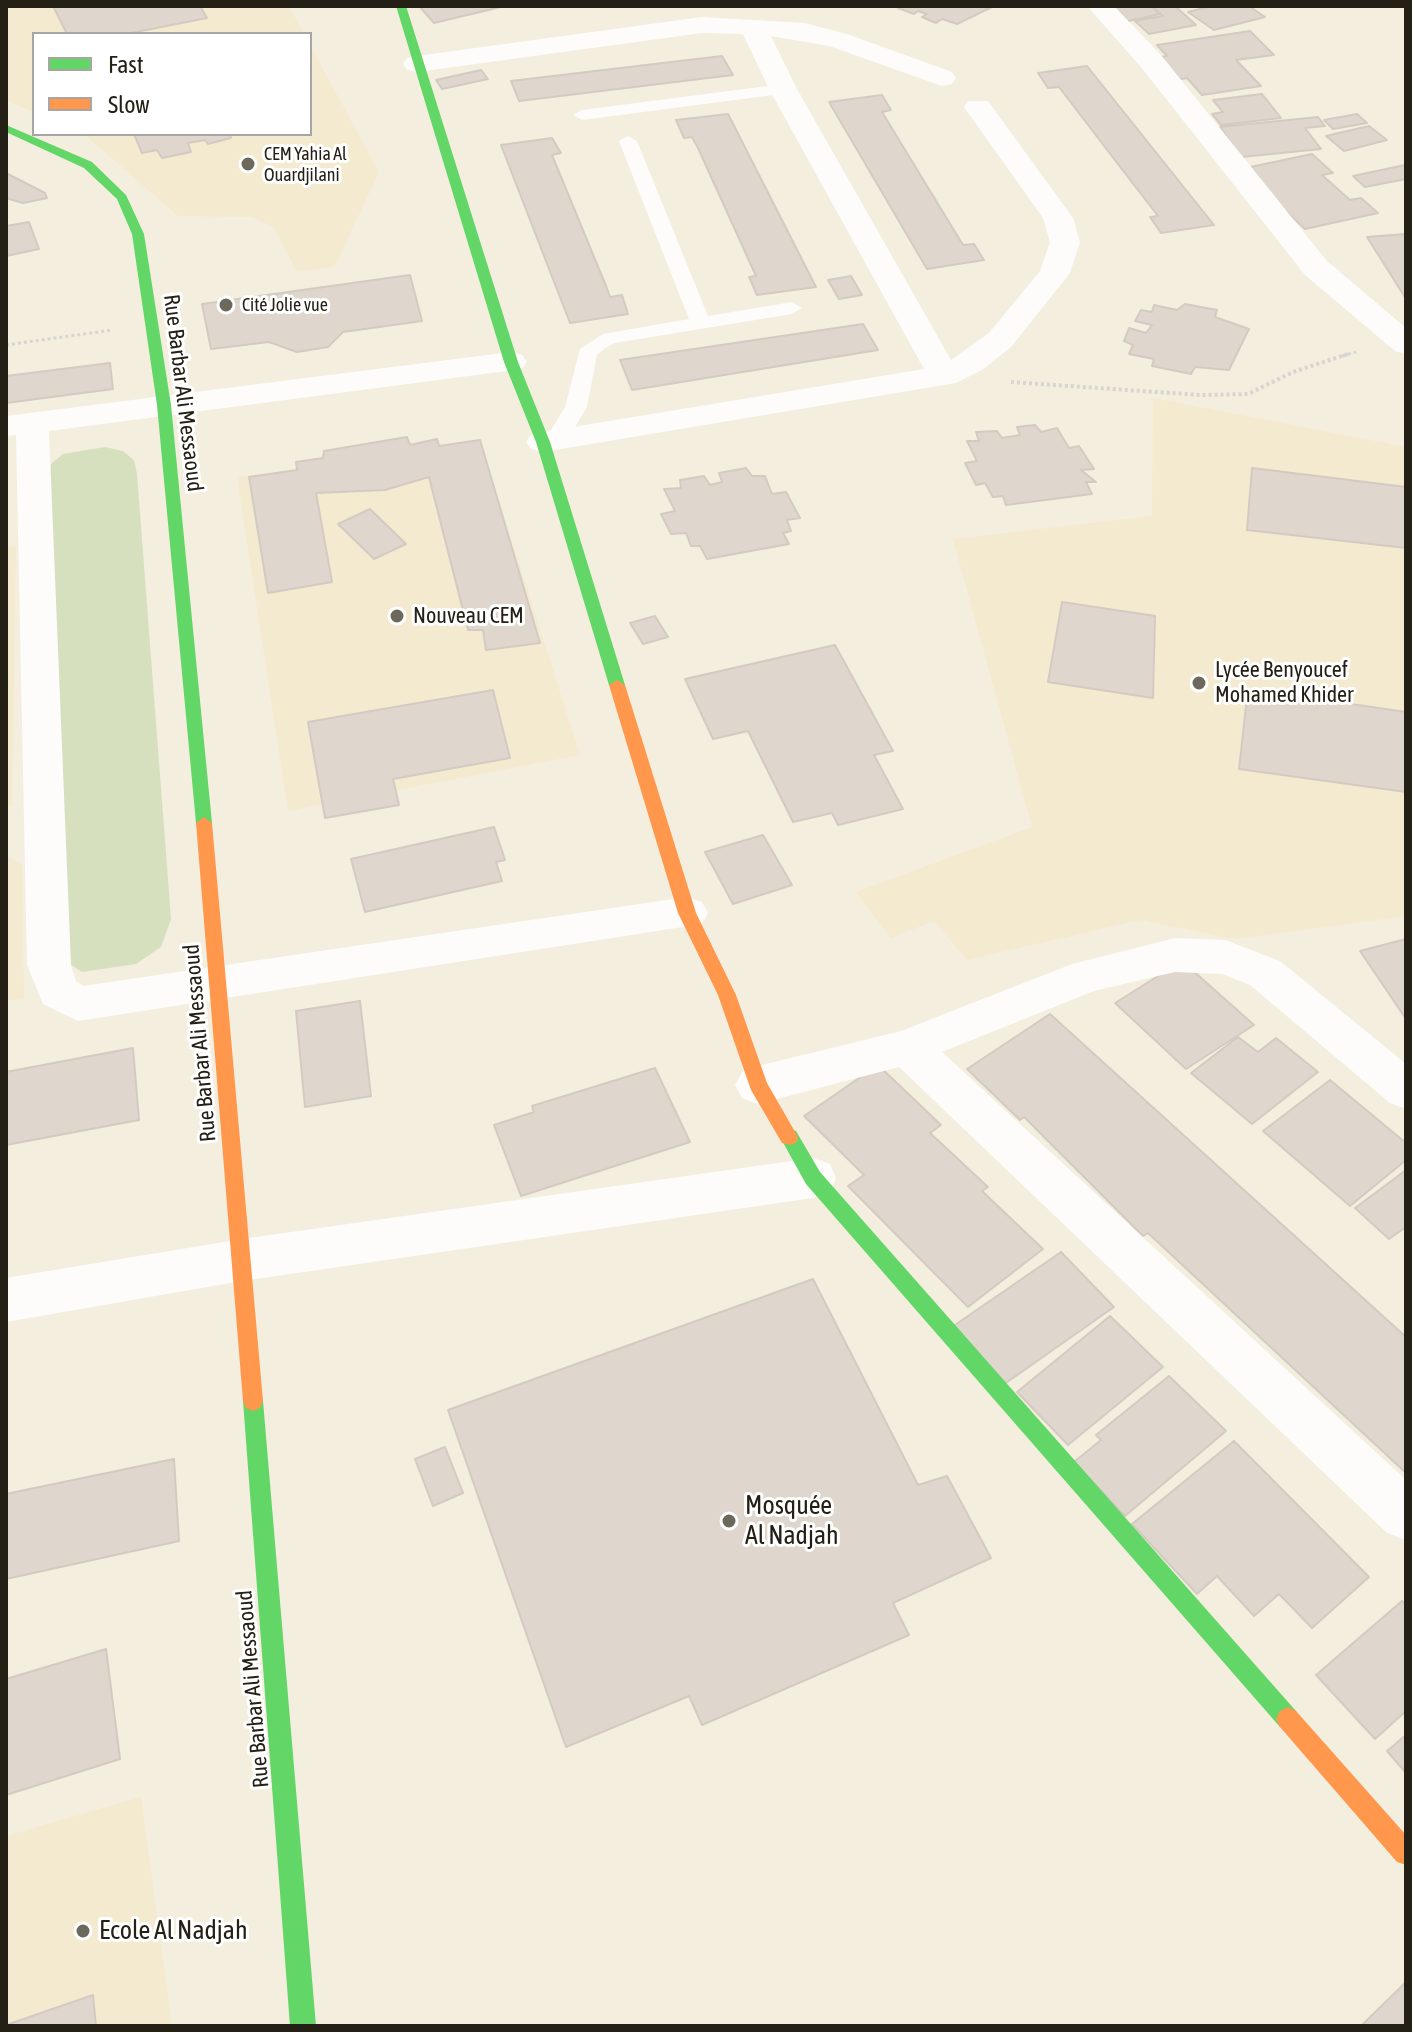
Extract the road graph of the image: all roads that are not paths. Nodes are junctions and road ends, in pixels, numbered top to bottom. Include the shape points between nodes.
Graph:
1 (401, 6) edge
2 (1100, 6) edge
3 (753, 26) junction
4 (417, 64) junction
5 (942, 78) dead end
6 (783, 89) junction
7 (978, 107) dead end
8 (582, 115) dead end
9 (6, 128) edge
10 (628, 141) dead end
11 (792, 308) dead end
12 (701, 324) junction
13 (1400, 340) edge
14 (511, 362) junction
15 (944, 376) junction
16 (164, 405) junction
17 (19, 424) edge
18 (550, 441) junction
19 (687, 913) junction
20 (219, 983) junction
21 (907, 1047) junction
22 (758, 1085) junction
23 (1406, 1090) edge
24 (813, 1178) junction
25 (242, 1260) junction
26 (6, 1300) edge
27 (1406, 1515) edge
28 (1406, 1853) edge
29 (303, 2026) edge

1 - 4 street
2 - 13 street via 1151,61 1316,268
3 - 4 street via 702,25
3 - 5 street via 838,40
3 - 6 street
4 - 14 street
6 - 8 lane
6 - 15 street
7 - 15 street via 1058,218 1065,242 1055,273 1000,340
9 - 16 street, Rue Barbar Ali Messaoud via 88,165 122,198 138,234
10 - 12 lane
11 - 12 lane
12 - 18 lane via 598,344 587,353 576,407
14 - 16 street
14 - 18 street
15 - 18 street
16 - 17 street
16 - 20 street, Rue Barbar Ali Messaoud
17 - 20 street via 49,965 58,992 78,1004
18 - 19 street
19 - 20 street
19 - 22 street via 727,995
20 - 25 street, Rue Barbar Ali Messaoud
21 - 22 street
21 - 23 street via 1087,976 1175,955 1225,957 1265,973
21 - 27 street
22 - 24 street
24 - 25 street
24 - 28 street
25 - 26 street
25 - 29 street, Rue Barbar Ali Messaoud

